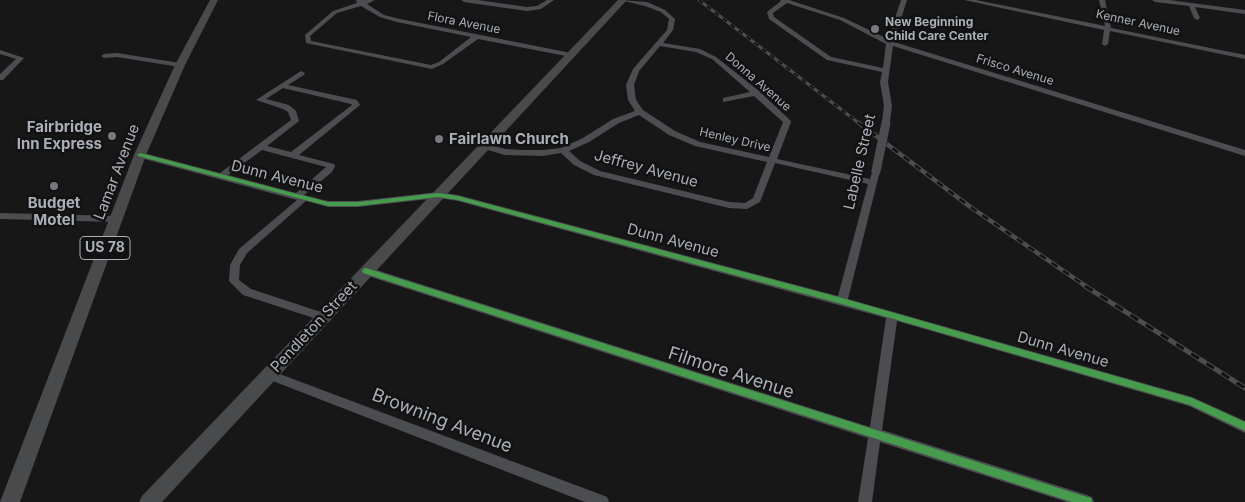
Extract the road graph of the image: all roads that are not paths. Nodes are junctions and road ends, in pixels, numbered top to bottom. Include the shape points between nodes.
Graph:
1 (214, 0) edge
2 (372, 0) edge
3 (464, 0) edge
4 (551, 0) edge
5 (623, 0) edge
6 (904, 0) edge
7 (967, 0) edge
8 (1102, 0) edge
9 (1155, 0) edge
10 (359, 1) edge
11 (784, 1) edge
12 (1190, 5) junction
13 (1245, 12) edge
14 (1198, 18) dead end
15 (1108, 29) junction
16 (476, 37) junction
17 (658, 44) junction
18 (890, 44) junction
19 (1105, 44) dead end
20 (0, 52) edge
21 (571, 55) junction
22 (104, 56) dead end
23 (1245, 57) edge
24 (180, 65) junction
25 (886, 71) junction
26 (301, 73) dead end
27 (0, 78) edge
28 (282, 86) junction
29 (756, 92) junction
30 (726, 100) dead end
31 (640, 112) junction
32 (262, 146) junction
33 (484, 146) junction
34 (563, 150) junction
35 (1245, 153) edge
36 (140, 155) junction
37 (293, 155) junction
38 (773, 160) junction
39 (220, 177) junction
40 (873, 182) junction
41 (438, 195) junction
42 (299, 198) junction
43 (0, 216) edge
44 (116, 219) junction
45 (366, 271) junction
46 (842, 301) junction
47 (892, 316) junction
48 (323, 318) junction
49 (269, 375) junction
50 (1245, 427) edge
51 (874, 434) junction
52 (10, 502) edge
53 (149, 502) edge
54 (602, 502) edge
55 (865, 502) edge
56 (1087, 502) edge

1 - 24 main road, Lamar Avenue / US 78
2 - 10 street
3 - 4 street via 528,10 539,8
5 - 17 street via 647,4 672,19 670,30
5 - 21 main road, Pendleton Street
6 - 18 street, Labelle Street
7 - 15 street, Kenner Avenue
8 - 15 street
9 - 12 street
10 - 16 street, Flora Avenue via 382,16
10 - 16 street via 335,12 307,36 308,42 432,66
11 - 18 street, Frisco Avenue via 842,19
11 - 25 street via 770,12 771,18 829,59
12 - 13 street
12 - 14 street
15 - 19 street
15 - 23 street, Kenner Avenue
16 - 21 street, Flora Avenue
17 - 29 street, Donna Avenue via 698,50
17 - 31 street via 636,71 630,85 632,100
18 - 25 street, Labelle Street
18 - 35 street, Frisco Avenue
20 - 27 street via 21,58
21 - 33 main road, Pendleton Street
22 - 24 street via 117,55
24 - 36 main road, Lamar Avenue / US 78
25 - 40 street, Labelle Street, bridge via 884,82 888,106
26 - 28 street
28 - 32 street via 260,100 286,107 295,118 293,123
28 - 37 street via 356,105
29 - 30 street
29 - 38 street, Donna Avenue via 787,122
31 - 34 street via 616,121
31 - 38 street, Henley Drive via 672,133 698,144
32 - 37 street
32 - 39 street
33 - 34 street via 522,153 543,154
33 - 41 main road, Pendleton Street
34 - 38 street, Jeffrey Avenue via 596,173 729,205 747,206 757,200
36 - 39 street, Dunn Avenue
36 - 44 main road, Lamar Avenue / US 78
37 - 42 street via 331,166
38 - 40 street, Henley Drive
39 - 42 street, Dunn Avenue
40 - 46 street, Labelle Street
41 - 42 street, Dunn Avenue via 358,204 328,204
41 - 45 main road, Pendleton Street
41 - 46 street, Dunn Avenue
42 - 48 street via 243,251 234,265 234,280 247,292
43 - 44 street
44 - 52 main road, Lamar Avenue / US 78
45 - 48 main road, Pendleton Street
45 - 51 street, Filmore Avenue
46 - 47 street, Dunn Avenue
47 - 50 street, Dunn Avenue via 1192,402
47 - 51 street
48 - 49 main road, Pendleton Street
49 - 53 main road, Pendleton Street
49 - 54 street, Browning Avenue
51 - 55 street
51 - 56 street, Filmore Avenue

